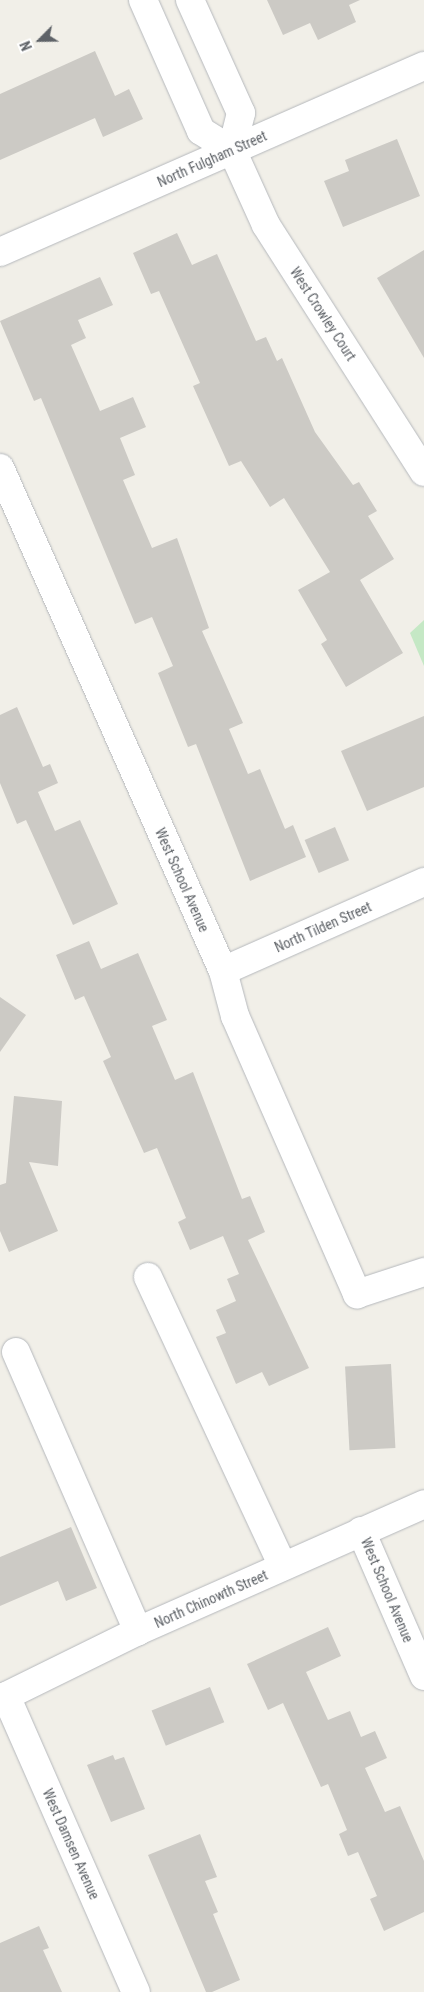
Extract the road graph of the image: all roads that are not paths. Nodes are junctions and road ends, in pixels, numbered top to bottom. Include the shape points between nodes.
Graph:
1 (143, 0) edge
2 (190, 0) edge
3 (424, 66) edge
4 (232, 150) junction
5 (0, 252) edge
6 (0, 468) edge
7 (424, 472) edge
8 (424, 882) edge
9 (223, 971) junction
10 (424, 1272) edge
11 (148, 1277) dead end
12 (16, 1352) dead end
13 (424, 1504) edge
14 (362, 1531) junction
15 (283, 1566) junction
16 (138, 1631) junction
17 (424, 1676) edge
18 (3, 1698) edge
19 (136, 1992) edge

1 - 4 street via 201,131
2 - 4 street via 241,113
3 - 4 street, North Fulgham Street
4 - 5 street, North Fulgham Street
4 - 7 street, West Crowley Court via 266,225
6 - 9 street, West School Avenue
8 - 9 street, North Tilden Street
9 - 10 street, West School Avenue via 235,1016 357,1294
11 - 15 street
12 - 16 street
13 - 14 street, North Chinowth Street
14 - 15 street, North Chinowth Street
14 - 17 street, West School Avenue
15 - 16 street, North Chinowth Street
16 - 18 street, North Chinowth Street
18 - 19 street, West Damsen Avenue

